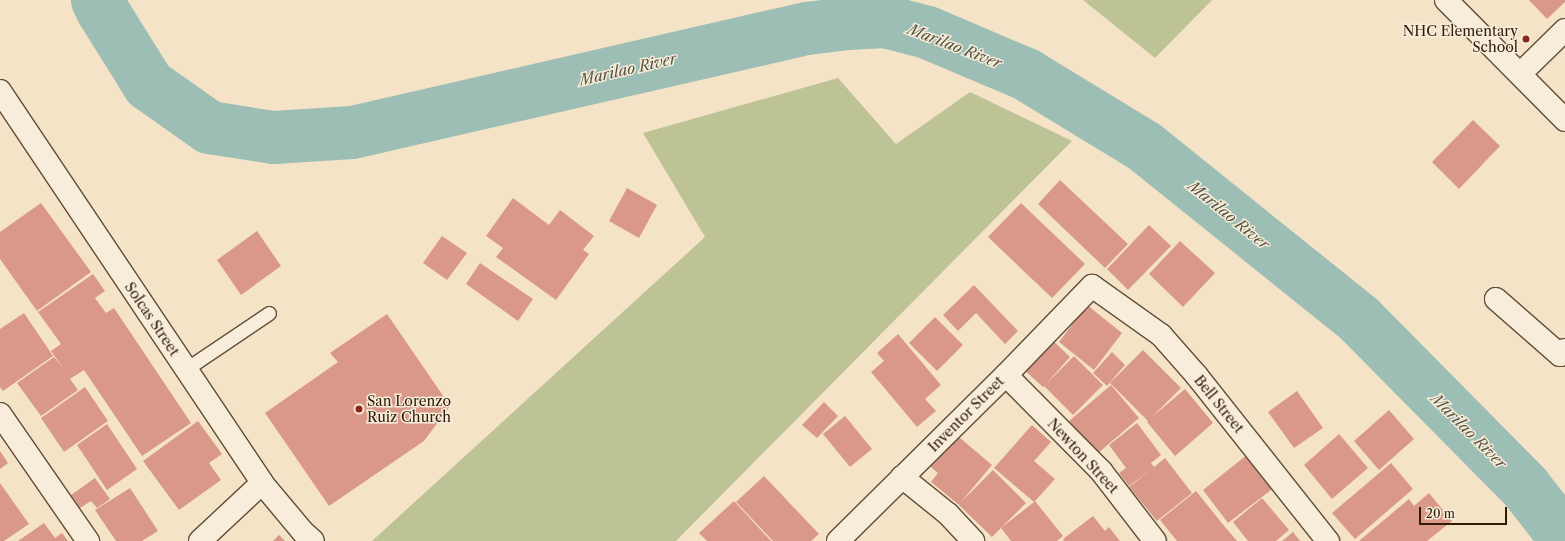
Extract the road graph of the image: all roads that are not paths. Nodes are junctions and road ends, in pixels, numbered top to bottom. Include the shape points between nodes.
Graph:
1 (1446, 0) edge
2 (1565, 30) edge
3 (1520, 74) junction
4 (0, 91) edge
5 (1565, 120) edge
6 (1092, 286) joint
7 (1496, 299) dead end
8 (269, 313) dead end
9 (1563, 355) edge
10 (186, 369) junction
11 (1006, 375) junction
12 (0, 414) edge
13 (902, 477) junction
14 (262, 483) junction
15 (88, 541) edge
16 (200, 541) edge
17 (313, 541) edge
18 (838, 541) edge
19 (973, 541) edge
20 (1155, 541) edge
21 (1328, 541) edge

1 - 3 street
2 - 3 street
3 - 5 street
4 - 10 street, Solcas Street
6 - 11 street, Inventor Street
6 - 21 street, Bell Street via 1161,335 1197,376
7 - 9 street
8 - 10 lane
10 - 14 street, Solcas Street
11 - 13 street, Inventor Street
11 - 20 street, Newton Street via 1101,471
12 - 15 street
13 - 18 street, Inventor Street
13 - 19 street via 948,514
14 - 16 street
14 - 17 street, Solcas Street

